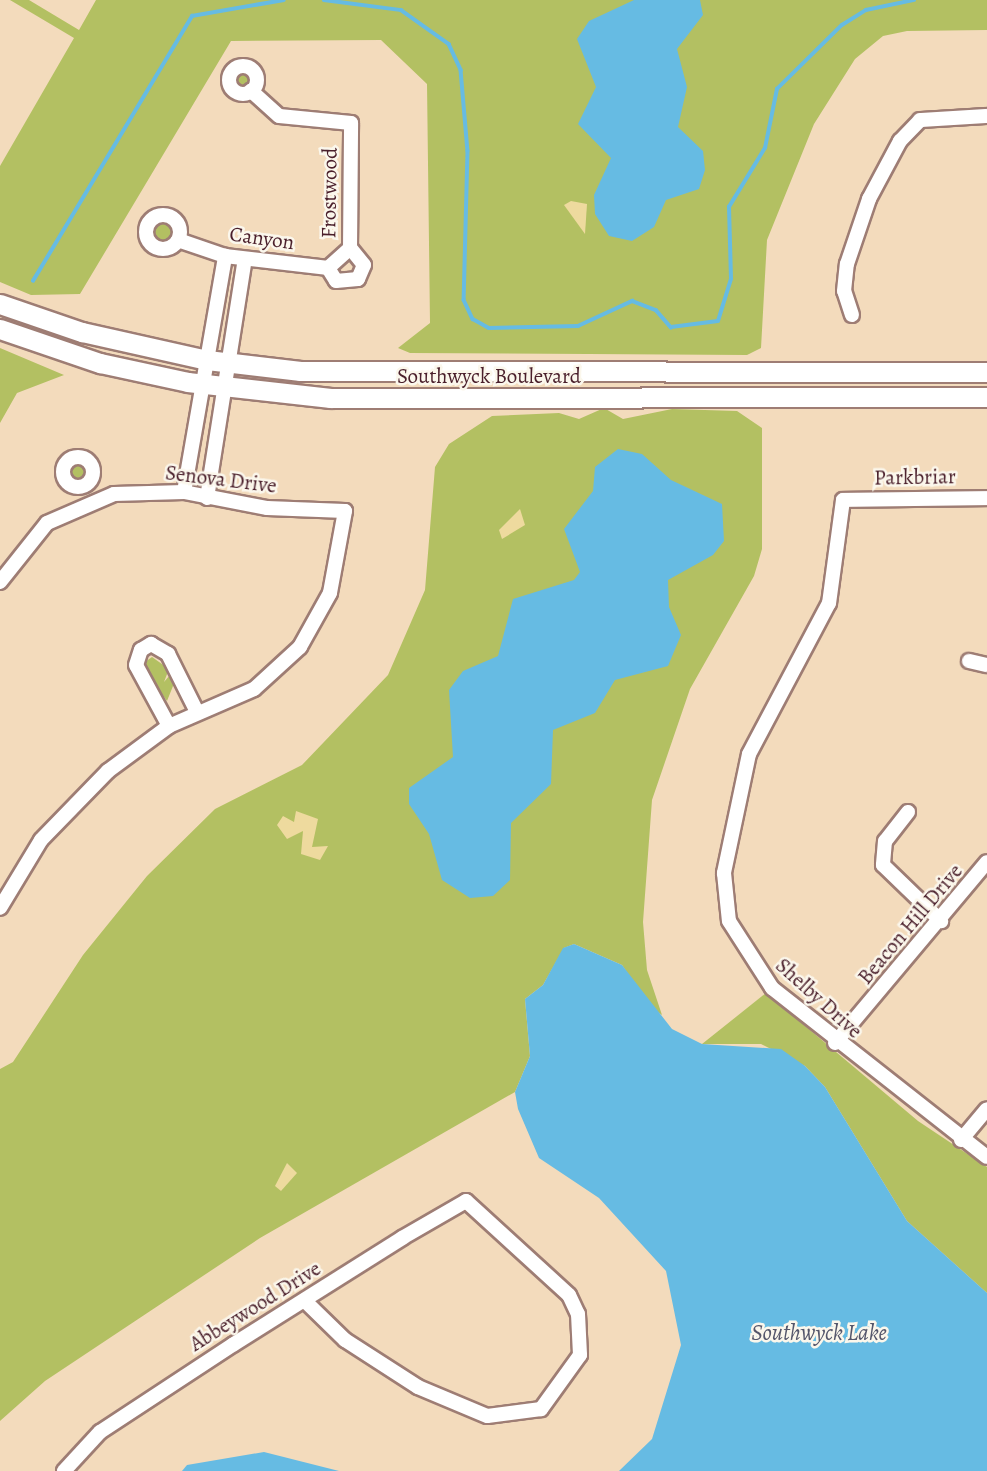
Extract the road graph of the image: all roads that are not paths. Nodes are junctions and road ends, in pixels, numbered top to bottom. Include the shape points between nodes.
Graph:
1 (251, 91) dead end
2 (987, 116) edge
3 (178, 240) dead end
4 (350, 248) junction
5 (225, 256) junction
6 (245, 258) junction
7 (334, 265) junction
8 (0, 304) edge
9 (852, 314) dead end
10 (0, 329) edge
11 (207, 360) junction
12 (228, 364) junction
13 (987, 372) edge
14 (693, 373) junction
15 (204, 383) junction
16 (224, 388) junction
17 (987, 397) edge
18 (693, 398) junction
19 (184, 492) junction
20 (207, 498) junction
21 (987, 498) edge
22 (843, 500) joint
23 (3, 576) edge
24 (969, 662) dead end
25 (987, 665) edge
26 (197, 712) junction
27 (169, 726) junction
28 (908, 812) dead end
29 (987, 862) edge
30 (0, 908) edge
31 (941, 921) junction
32 (835, 1042) junction
33 (987, 1109) edge
34 (961, 1140) junction
35 (987, 1157) edge
36 (304, 1300) junction
37 (64, 1471) edge

1 - 4 street, Frostwood via 279,116 352,122
2 - 9 street via 920,120 900,141 869,199 847,264 844,291
3 - 5 street, Canyon
4 - 7 street, Frostwood
4 - 7 street, Canyon via 362,258 358,279 336,281
5 - 6 street, Canyon
5 - 11 street
6 - 7 street, Canyon
6 - 12 street
8 - 11 street, Southwyck Boulevard via 82,332
10 - 15 street, Southwyck Boulevard via 100,363
11 - 12 street, Southwyck Boulevard
11 - 15 street
12 - 14 street, Southwyck Boulevard via 388,374
12 - 16 street
13 - 14 street, Southwyck Boulevard
14 - 18 street
15 - 16 street, Southwyck Boulevard
15 - 19 street
16 - 18 street, Southwyck Boulevard via 373,400
16 - 20 street
17 - 18 street, Southwyck Boulevard
19 - 20 street, Senova Drive
19 - 23 street, Senova Drive via 88,493 47,523
20 - 26 street, Senova Drive via 345,510 330,593 300,647 254,689
21 - 22 street, Parkbriar
22 - 32 street, Shelby Drive via 830,603 749,754 724,873 729,921 747,958
24 - 25 street
26 - 27 street
26 - 27 street via 168,654 151,644 141,650 136,665
27 - 30 street via 116,765 54,824
28 - 31 street via 885,841 883,865
29 - 31 street, Beacon Hill Drive
31 - 32 street, Beacon Hill Drive
32 - 34 street, Shelby Drive
33 - 34 street
34 - 35 street, Shelby Drive
36 - 36 street, Abbeywood Drive via 345,1340 454,1407 503,1417 541,1409 580,1355 578,1314 556,1279 466,1200
36 - 37 street, Abbeywood Drive via 100,1432

